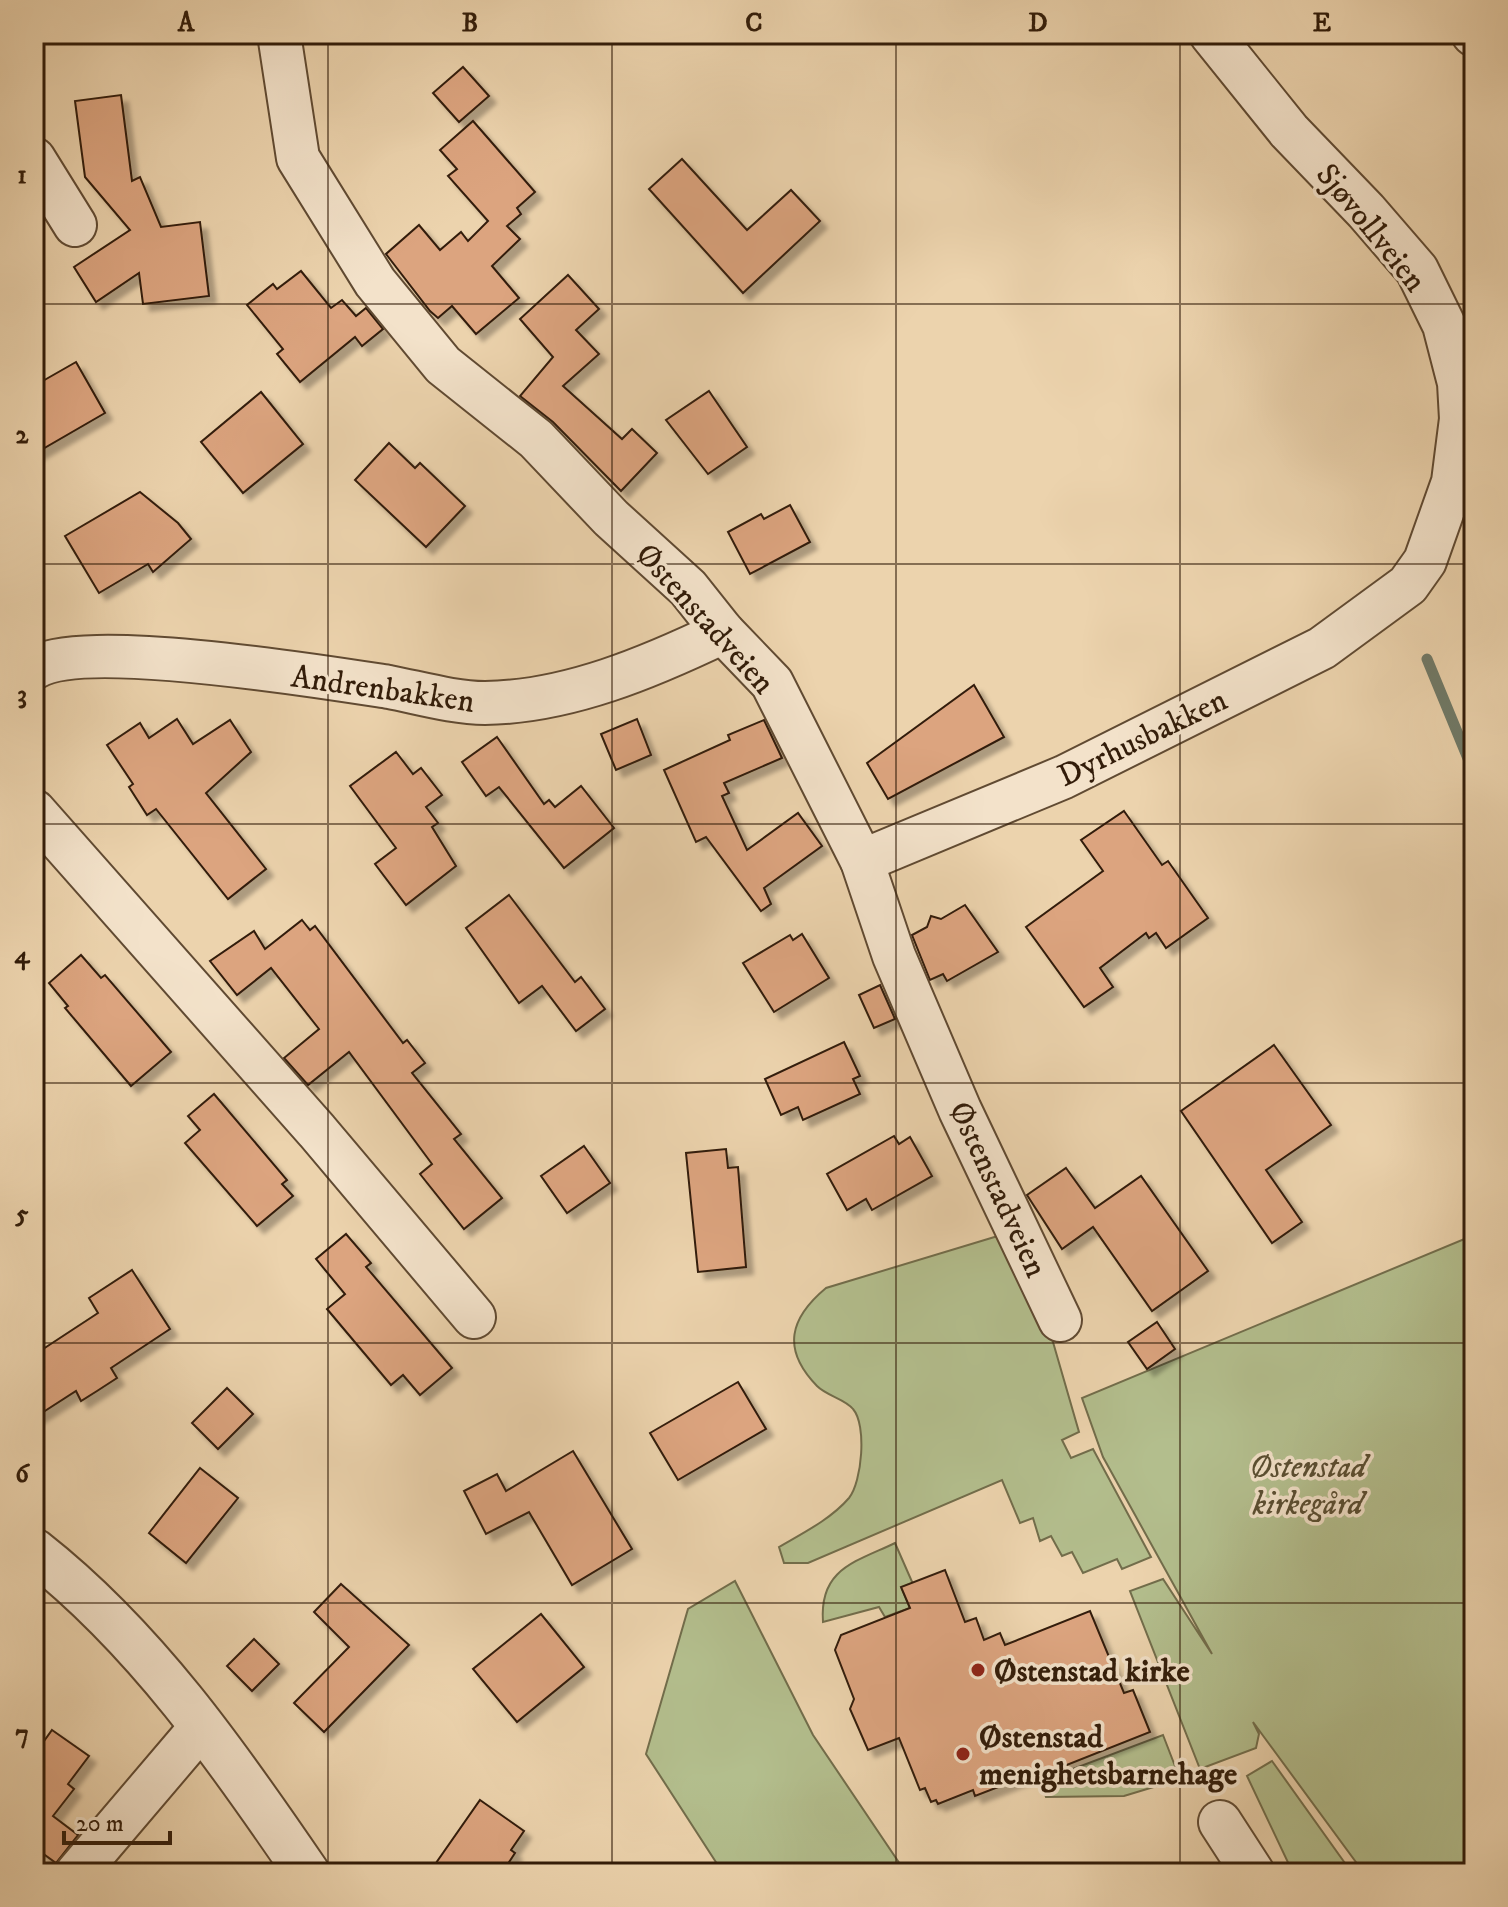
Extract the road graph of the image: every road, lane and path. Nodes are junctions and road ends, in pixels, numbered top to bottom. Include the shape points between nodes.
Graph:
1 (279, 34) edge
2 (1211, 34) edge
3 (34, 159) edge
4 (75, 225) dead end
5 (1464, 485) edge
6 (1408, 585) joint
7 (723, 632) junction
8 (34, 668) edge
9 (34, 811) edge
10 (862, 861) junction
11 (474, 1317) dead end
12 (1060, 1320) dead end
13 (34, 1551) edge
14 (202, 1726) junction
15 (1220, 1822) dead end
16 (77, 1873) edge
17 (307, 1873) edge
18 (1253, 1873) edge

1 - 7 street, Østenstadveien via 298,158 375,282 443,365 536,439 688,588
2 - 5 street, Sjøvollveien via 1268,107 1417,270 1444,325 1459,383
3 - 4 street
5 - 6 street, Sjøvollveien
6 - 10 street, Dyrhusbakken via 1309,655 1064,777
7 - 8 street, Andrenbakken via 665,660 554,696 484,703 359,682 128,656 78,657
7 - 10 street, Østenstadveien via 772,683
9 - 11 street
10 - 12 street, Østenstadveien via 894,956 960,1110
13 - 14 street via 135,1647
14 - 16 street
14 - 17 street
15 - 18 street

